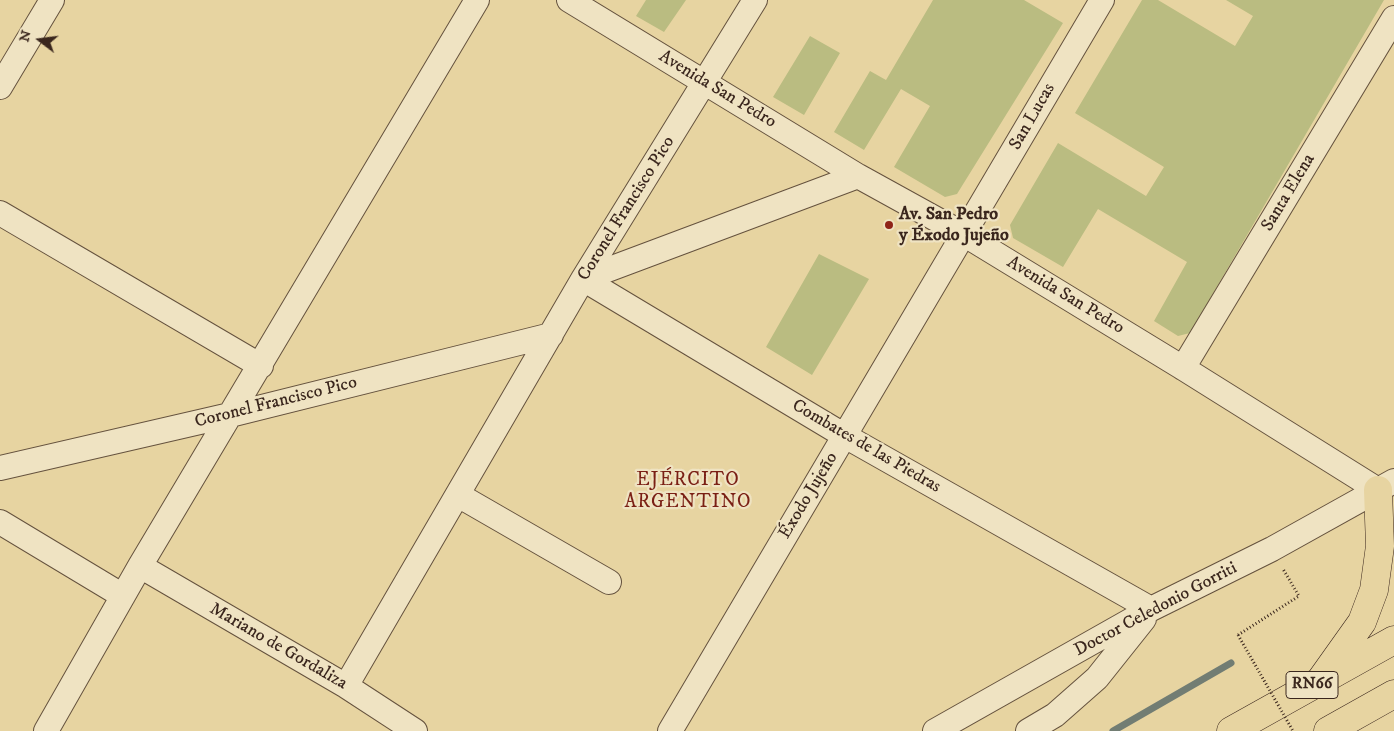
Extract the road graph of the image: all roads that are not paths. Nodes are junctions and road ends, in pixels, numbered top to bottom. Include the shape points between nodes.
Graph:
1 (52, 0) edge
2 (477, 0) edge
3 (569, 0) edge
4 (755, 0) edge
5 (1102, 0) edge
6 (1394, 18) edge
7 (704, 84) junction
8 (0, 87) edge
9 (858, 176) junction
10 (0, 213) edge
11 (964, 235) junction
12 (583, 279) junction
13 (550, 335) junction
14 (260, 366) junction
15 (1183, 368) junction
16 (230, 415) junction
17 (845, 436) junction
18 (0, 468) edge
19 (1389, 493) edge
20 (458, 495) junction
21 (0, 522) edge
22 (140, 566) junction
23 (609, 582) dead end
24 (123, 596) junction
25 (1151, 609) junction
26 (1394, 640) edge
27 (1320, 681) junction
28 (346, 686) junction
29 (1394, 694) edge
30 (46, 731) edge
31 (415, 731) edge
32 (670, 731) edge
33 (935, 731) edge
34 (1028, 731) edge
35 (1231, 731) edge
36 (1328, 731) edge

1 - 8 street
2 - 14 street
3 - 7 street, Avenida San Pedro
4 - 7 street, Coronel Francisco Pico
5 - 11 street, San Lucas
6 - 15 street, Santa Elena
7 - 9 street, Avenida San Pedro
7 - 12 street, Coronel Francisco Pico
9 - 11 street, Avenida San Pedro
9 - 12 street
10 - 14 street
11 - 15 street, Avenida San Pedro
11 - 17 street, Éxodo Jujeño
12 - 13 street, Coronel Francisco Pico
12 - 17 street, Combates de las Piedras
13 - 16 street, Coronel Francisco Pico
13 - 20 street, Coronel Francisco Pico
14 - 16 street
15 - 19 street, Avenida San Pedro
16 - 18 street, Coronel Francisco Pico
16 - 22 street
17 - 25 street, Combates de las Piedras
17 - 32 street, Éxodo Jujeño
19 - 25 street, Doctor Celedonio Gorriti
19 - 27 highway via 1374,590 1362,622
20 - 23 street
20 - 28 street, Coronel Francisco Pico
21 - 24 street
22 - 24 street
22 - 28 street, Mariano de Gordaliza
24 - 30 street
25 - 33 street, Doctor Celedonio Gorriti
25 - 34 street via 1098,678 1055,715
26 - 27 highway, RN66
27 - 35 highway, RN66
28 - 31 street, Mariano de Gordaliza
29 - 36 highway, RN66

